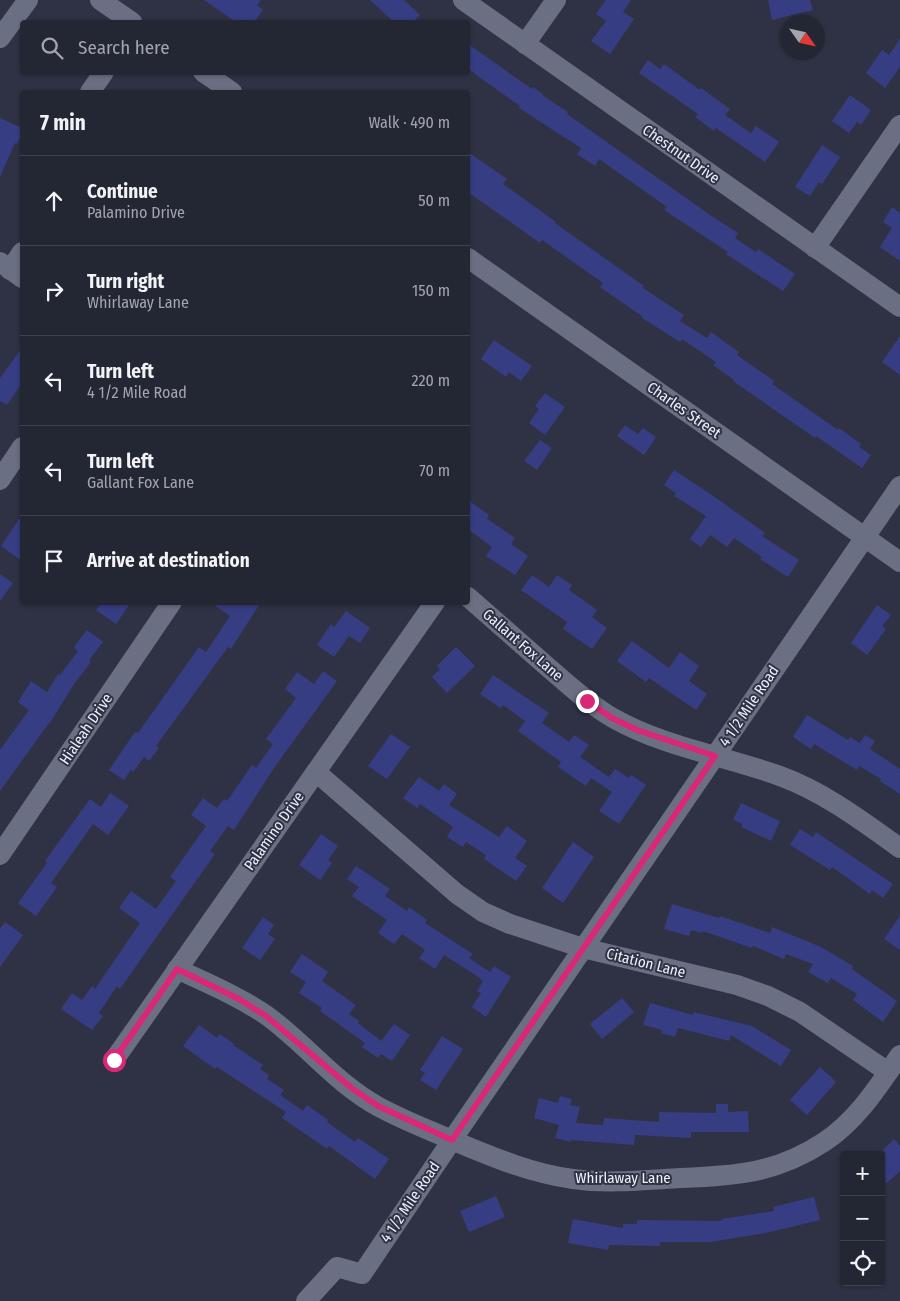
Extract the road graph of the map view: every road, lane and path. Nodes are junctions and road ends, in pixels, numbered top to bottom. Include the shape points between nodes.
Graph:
1 (28, 0) edge
2 (100, 0) edge
3 (463, 0) edge
4 (556, 0) edge
5 (129, 20) edge
6 (0, 38) edge
7 (525, 44) junction
8 (102, 75) edge
9 (208, 75) edge
10 (91, 90) edge
11 (229, 90) edge
12 (900, 125) edge
13 (815, 248) junction
14 (20, 255) edge
15 (470, 259) edge
16 (11, 270) edge
17 (900, 307) edge
18 (20, 450) edge
19 (0, 480) edge
20 (900, 486) edge
21 (865, 537) junction
22 (900, 562) edge
23 (470, 599) edge
24 (170, 605) edge
25 (433, 605) edge
26 (715, 756) junction
27 (316, 772) junction
28 (900, 848) edge
29 (0, 855) edge
30 (583, 948) junction
31 (177, 969) junction
32 (900, 1055) edge
33 (114, 1060) dead end
34 (888, 1072) junction
35 (452, 1140) junction
36 (306, 1301) edge

1 - 6 street
2 - 5 street
3 - 7 street, Chestnut Drive
4 - 7 street
7 - 13 street, Chestnut Drive
8 - 10 street
9 - 11 street
12 - 13 street
13 - 17 street, Chestnut Drive
14 - 16 street
15 - 21 street, Charles Street
18 - 19 street
20 - 21 street, 4 1/2 Mile Road
21 - 22 street, Charles Street
21 - 26 street, 4 1/2 Mile Road
23 - 26 street, Gallant Fox Lane via 587,701 612,718 637,730
24 - 29 street, Hialeah Drive
25 - 27 street, Palamino Drive
26 - 28 street, Gallant Fox Lane via 781,776 813,790
26 - 30 street, 4 1/2 Mile Road
27 - 30 street, Citation Lane via 457,894 484,912
27 - 31 street, Palamino Drive
30 - 34 street, Citation Lane via 738,985 768,996 805,1016
30 - 35 street, 4 1/2 Mile Road
31 - 33 street, Palamino Drive
31 - 35 street, Whirlaway Lane via 266,1016 354,1090 378,1106
32 - 34 street, Whirlaway Lane
34 - 35 street, Whirlaway Lane via 867,1102 826,1141 778,1165 748,1173 607,1182 573,1179 538,1173
35 - 36 street, 4 1/2 Mile Road via 362,1274 336,1267

